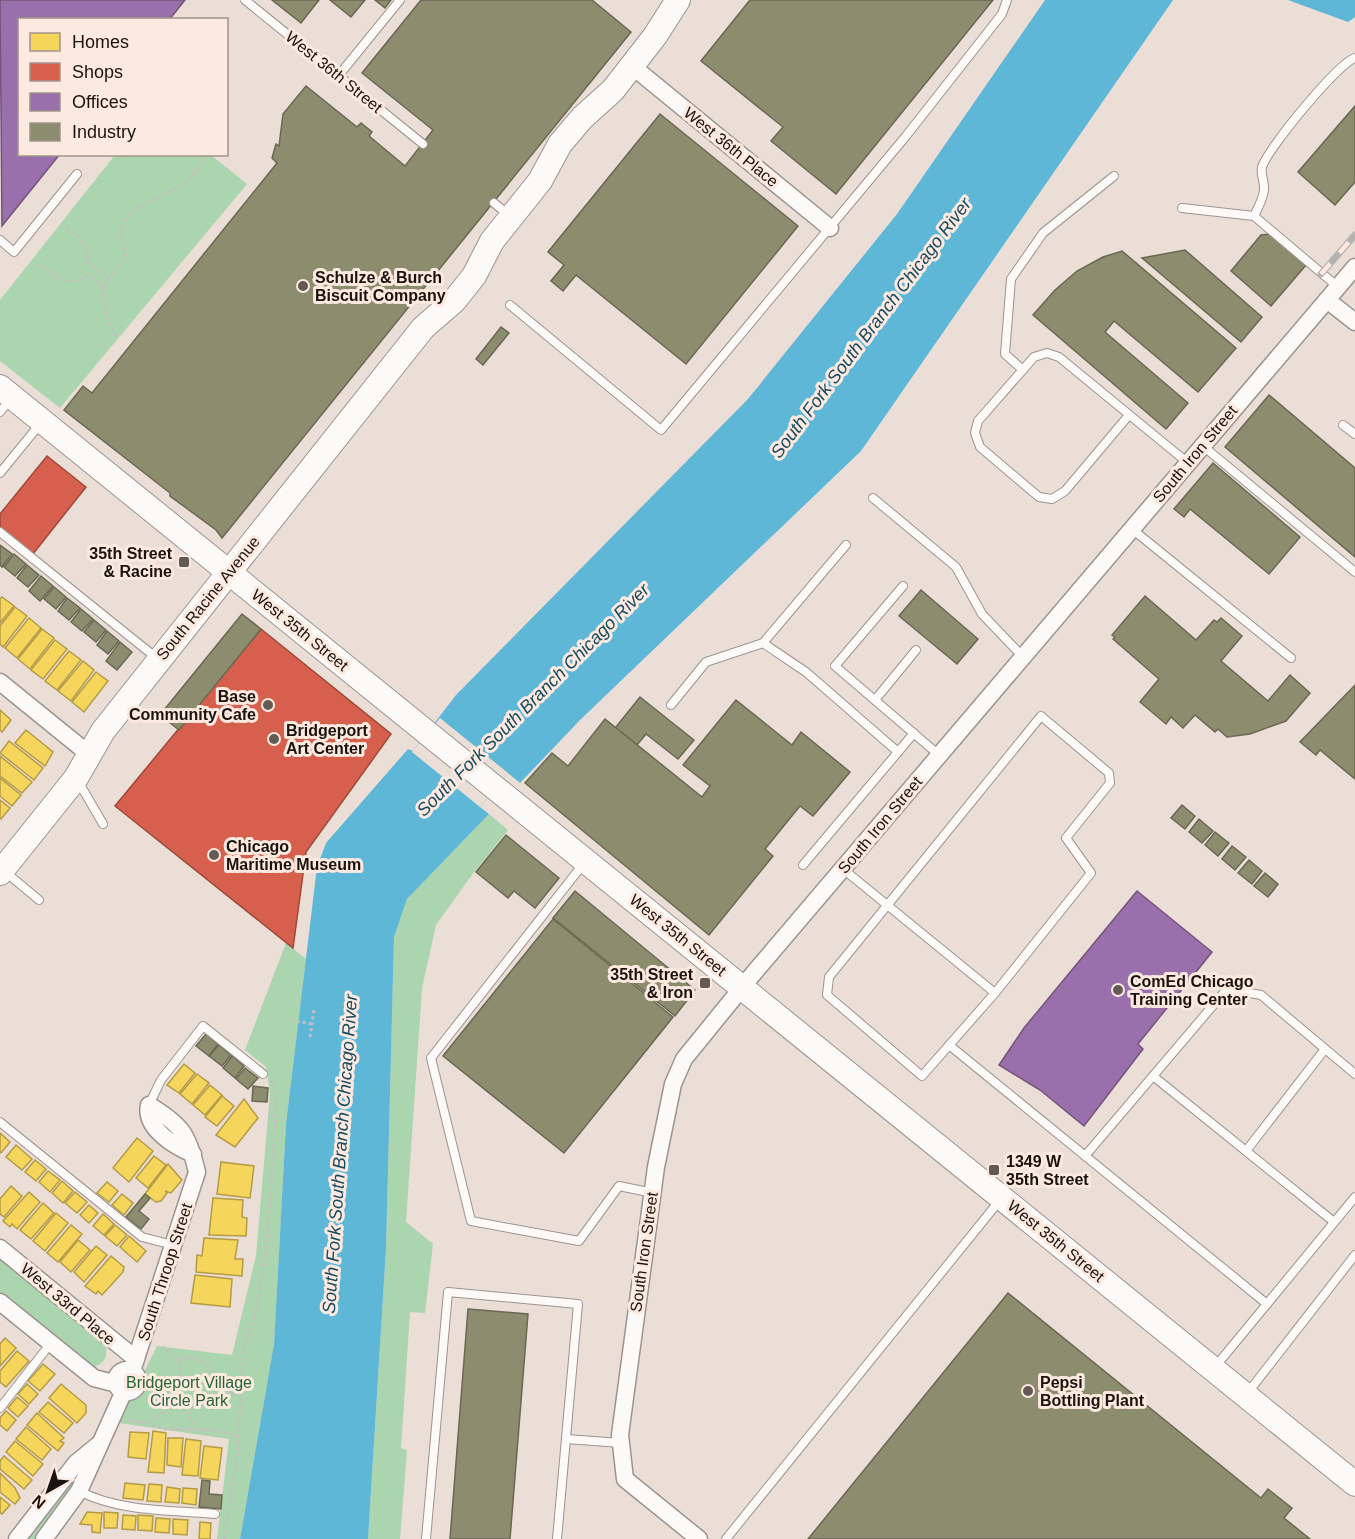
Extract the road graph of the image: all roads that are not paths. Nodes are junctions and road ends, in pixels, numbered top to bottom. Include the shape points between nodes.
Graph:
1 (245, 0) edge
2 (400, 0) edge
3 (678, 0) edge
4 (695, 0) edge
5 (1007, 0) edge
6 (655, 36) junction
7 (1355, 58) edge
8 (632, 66) junction
9 (339, 75) junction
10 (423, 144) dead end
11 (77, 174) dead end
12 (1114, 176) dead end
13 (1182, 207) dead end
14 (1254, 216) junction
15 (830, 228) junction
16 (0, 240) edge
17 (1355, 267) edge
18 (1333, 293) junction
19 (510, 305) dead end
20 (1355, 322) edge
21 (1023, 370) junction
22 (4, 399) edge
23 (1129, 415) junction
24 (42, 421) junction
25 (1343, 425) dead end
26 (1355, 434) edge
27 (1203, 446) junction
28 (1188, 463) junction
29 (0, 473) edge
30 (873, 498) dead end
31 (1132, 529) junction
32 (0, 532) edge
33 (846, 545) dead end
34 (229, 572) junction
35 (1355, 572) edge
36 (903, 586) dead end
37 (763, 643) junction
38 (916, 650) dead end
39 (1023, 657) junction
40 (1291, 658) dead end
41 (159, 660) junction
42 (2, 688) edge
43 (875, 700) junction
44 (671, 705) dead end
45 (914, 733) junction
46 (898, 752) junction
47 (90, 755) junction
48 (939, 755) junction
49 (76, 778) junction
50 (103, 824) dead end
51 (586, 861) junction
52 (803, 865) dead end
53 (843, 869) junction
54 (1, 871) edge
55 (39, 900) dead end
56 (887, 904) junction
57 (742, 987) junction
58 (995, 993) junction
59 (949, 1045) junction
60 (1325, 1049) junction
61 (263, 1074) road end
62 (1355, 1074) edge
63 (1153, 1076) junction
64 (149, 1105) joint
65 (0, 1122) edge
66 (1246, 1151) junction
67 (1085, 1156) junction
68 (653, 1193) junction
69 (1002, 1197) junction
70 (1355, 1197) edge
71 (1334, 1222) junction
72 (173, 1245) junction
73 (0, 1248) edge
74 (1355, 1255) edge
75 (0, 1302) edge
76 (1267, 1304) junction
77 (51, 1343) junction
78 (134, 1365) junction
79 (1214, 1369) junction
80 (121, 1387) junction
81 (1246, 1395) junction
82 (0, 1408) edge
83 (566, 1439) junction
84 (621, 1443) junction
85 (98, 1445) junction
86 (1355, 1484) edge
87 (79, 1491) junction
88 (215, 1514) dead end
89 (16, 1539) edge
90 (44, 1539) edge
91 (426, 1539) edge
92 (557, 1539) edge
93 (699, 1539) edge
94 (726, 1539) edge

1 - 9 lane, West 36th Street
2 - 9 lane
3 - 6 main road, South Racine Avenue
4 - 6 main road, South Racine Avenue
5 - 15 lane via 1002,14
6 - 8 main road, South Racine Avenue
7 - 14 lane via 1347,60 1329,78 1271,150 1262,168 1264,189
8 - 15 street, West 36th Place
8 - 34 main road, South Racine Avenue via 573,154 502,210 492,241 462,266 441,291 423,328
9 - 10 lane, West 36th Street
11 - 16 lane via 14,252
12 - 21 lane via 1043,234 1011,279 1005,354
13 - 14 lane
14 - 18 lane
15 - 19 lane via 661,430
17 - 18 street, South Iron Street
18 - 20 street
18 - 27 street, South Iron Street
21 - 23 lane via 1034,357 1047,353 1059,357
21 - 23 lane via 978,421 975,433 980,447 1039,497 1052,499 1065,492
22 - 24 main road, West 35th Street
23 - 28 lane
24 - 29 lane
24 - 34 main road, West 35th Street
25 - 26 lane
27 - 28 street, South Iron Street
27 - 35 lane
28 - 31 street, South Iron Street
30 - 39 lane via 956,567 982,614
31 - 39 street, South Iron Street
31 - 40 lane
32 - 41 lane
33 - 37 lane
34 - 41 main road, South Racine Avenue
34 - 51 main road, West 35th Street
36 - 43 lane via 836,666
37 - 44 lane via 706,662
37 - 46 lane via 806,672
38 - 43 lane
39 - 48 street, South Iron Street
41 - 47 main road, South Racine Avenue via 103,731
42 - 47 street
43 - 45 lane
45 - 46 lane
45 - 48 lane
46 - 52 lane
47 - 49 main road, South Racine Avenue
48 - 53 street, South Iron Street
49 - 50 lane
49 - 54 main road, South Racine Avenue
51 - 57 main road, West 35th Street
51 - 68 lane via 431,1058 471,1221 579,1241 619,1186
53 - 56 lane
53 - 57 street, South Iron Street
54 - 55 lane
56 - 58 lane
56 - 58 lane via 1041,716 1109,773 1110,783 1066,838 1091,873
56 - 59 lane via 829,977 827,995 922,1076
57 - 68 street, South Iron Street via 684,1059 673,1084
57 - 69 main road, West 35th Street
58 - 59 lane
59 - 67 lane
60 - 62 lane
60 - 63 lane via 1262,995 1227,989
60 - 66 lane
61 - 64 lane via 203,1026 161,1080
63 - 66 lane
63 - 67 lane
64 - 72 street, South Throop Street via 186,1135 197,1172
65 - 72 lane via 142,1237
66 - 71 lane
67 - 76 lane
68 - 84 street, South Iron Street
69 - 79 main road, West 35th Street
69 - 94 lane
70 - 71 lane
71 - 76 lane
72 - 78 street, South Throop Street
73 - 78 street, West 33rd Place
74 - 81 lane
75 - 77 street
76 - 79 lane
77 - 80 street via 94,1378
77 - 82 lane
78 - 80 street, South Throop Street via 138,1383 134,1389
79 - 81 main road, West 35th Street
80 - 85 street, South Throop Street
81 - 86 main road, West 35th Street
83 - 84 lane
83 - 91 lane via 578,1304 448,1292
83 - 92 lane
84 - 93 street, South Iron Street via 626,1479
85 - 87 street, South Throop Street via 93,1466
85 - 89 street, South Throop Street via 76,1464
87 - 88 lane via 100,1502 120,1506
87 - 90 street, South Throop Street

